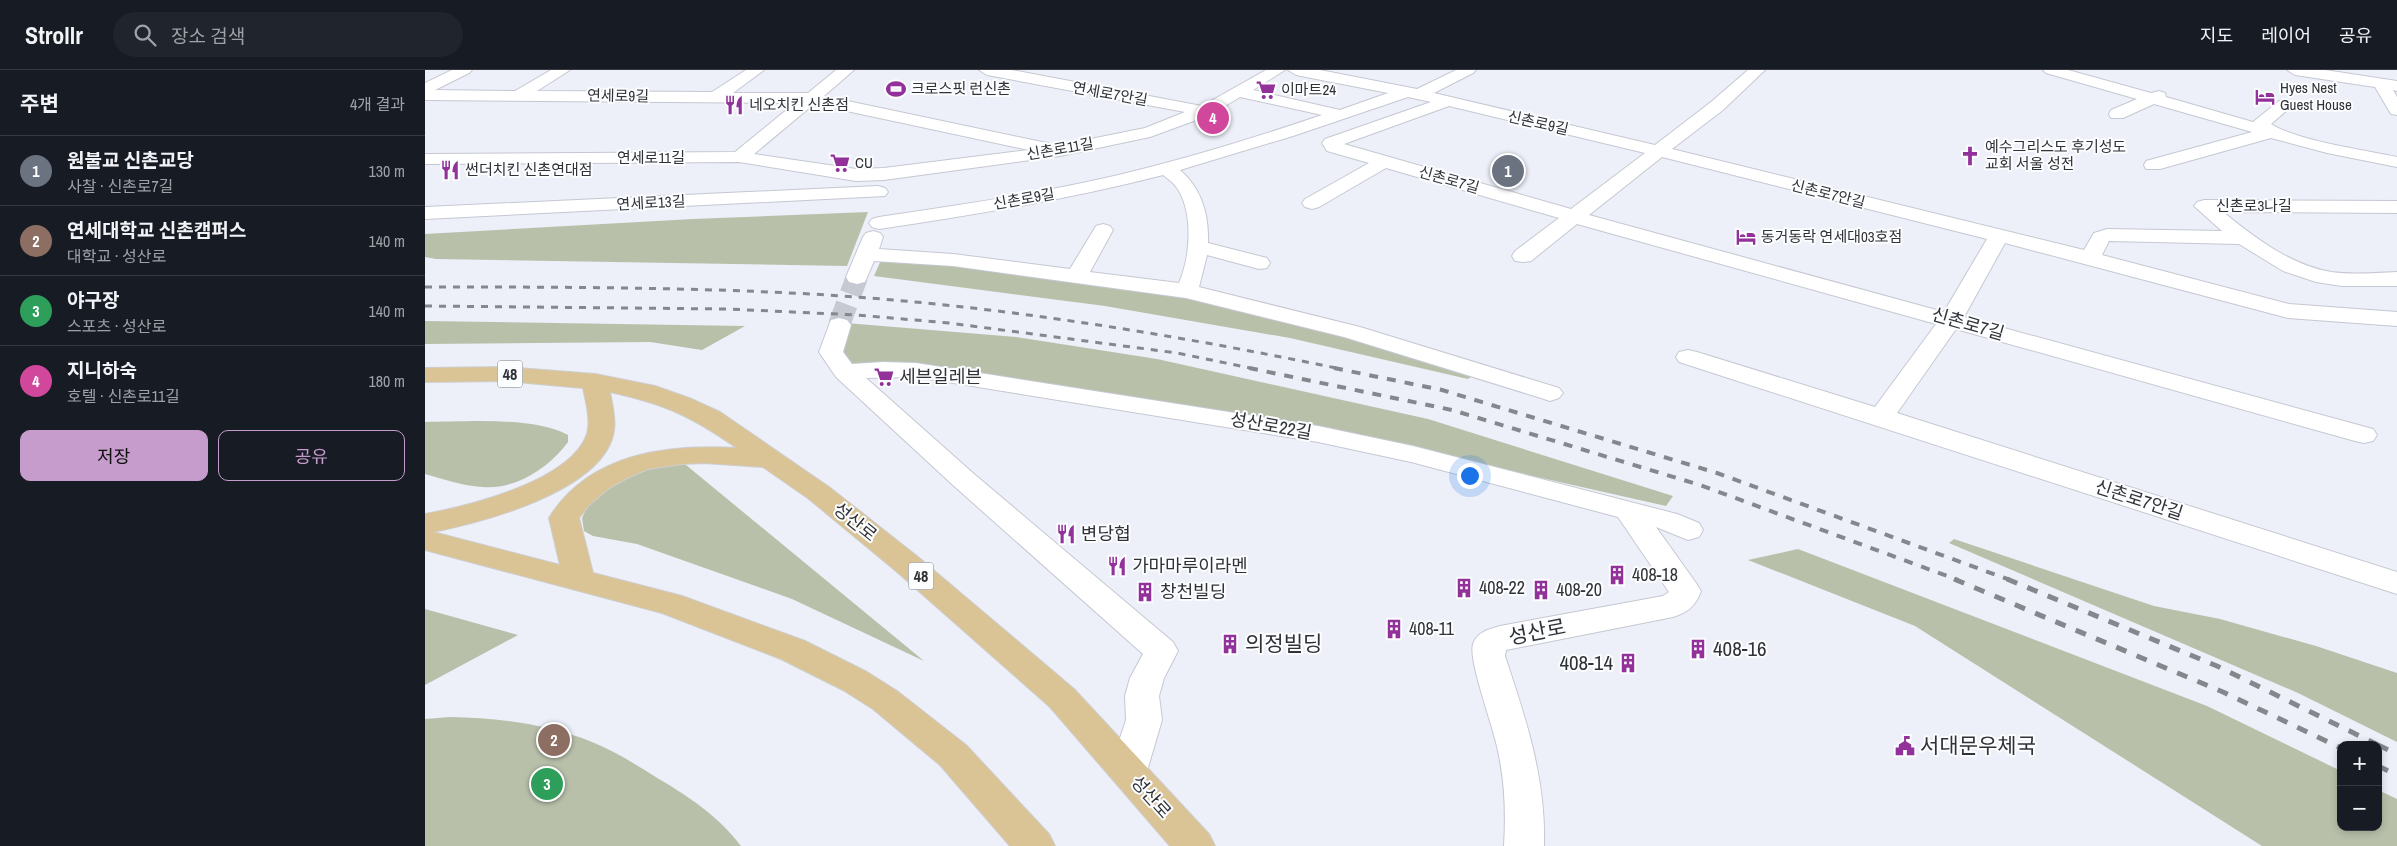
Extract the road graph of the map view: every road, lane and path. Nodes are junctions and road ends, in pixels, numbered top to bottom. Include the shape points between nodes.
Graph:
1 (464, 70) edge
2 (562, 70) edge
3 (756, 70) edge
4 (846, 70) edge
5 (987, 70) edge
6 (1277, 70) edge
7 (1296, 70) edge
8 (1468, 70) edge
9 (1757, 70) edge
10 (2051, 70) edge
11 (2295, 70) edge
12 (2389, 85) edge
13 (2176, 88) dead end
14 (425, 89) edge
15 (1237, 92) junction
16 (1413, 93) junction
17 (425, 95) edge
18 (518, 95) junction
19 (716, 97) junction
20 (810, 98) junction
21 (2152, 99) junction
22 (1448, 101) junction
23 (2285, 105) dead end
24 (2397, 110) edge
25 (1204, 111) junction
26 (2117, 114) dead end
27 (1341, 115) junction
28 (2272, 132) junction
29 (2350, 136) dead end
30 (1060, 151) junction
31 (1657, 151) junction
32 (2357, 155) junction
33 (739, 157) junction
34 (425, 159) edge
35 (1384, 162) junction
36 (2397, 162) edge
37 (2153, 165) dead end
38 (1167, 168) junction
39 (876, 183) junction
40 (1312, 203) dead end
41 (2397, 207) edge
42 (425, 213) edge
43 (1572, 216) junction
44 (879, 223) junction
45 (1103, 230) dead end
46 (1999, 236) junction
47 (2241, 238) junction
48 (1197, 246) junction
49 (866, 254) junction
50 (1523, 256) dead end
51 (2090, 258) junction
52 (1259, 263) dead end
53 (1077, 275) junction
54 (857, 278) tunnel mouth
55 (2397, 280) edge
56 (1186, 291) junction
57 (2397, 319) edge
58 (1951, 320) junction
59 (839, 325) tunnel mouth
60 (1688, 357) dead end
61 (845, 372) junction
62 (425, 375) edge
63 (595, 382) junction
64 (1550, 393) dead end
65 (1881, 417) junction
66 (2364, 435) dead end
67 (773, 459) junction
68 (1628, 510) junction
69 (425, 524) edge
70 (1688, 530) dead end
71 (425, 540) edge
72 (579, 579) junction
73 (2397, 583) edge
74 (1128, 771) junction
75 (1035, 846) edge
76 (1195, 846) edge
77 (1524, 846) edge

1 - 14 street
2 - 18 street
3 - 19 street
4 - 20 street
5 - 25 street, 연세로7안길
6 - 15 street, 신촌로11길
7 - 16 street
8 - 16 street, 신촌로9길
9 - 31 street via 1717,106
10 - 21 street
11 - 12 street
12 - 24 street
13 - 21 street
15 - 25 street, 신촌로11길
15 - 27 street
16 - 22 street, 신촌로9길
16 - 27 street, 신촌로9길
17 - 18 street, 연세로9길
18 - 19 street, 연세로9길
19 - 20 street, 연세로9길
20 - 30 street, 연세로9길
20 - 33 street
21 - 26 street
21 - 28 street
22 - 31 street, 신촌로9길
22 - 35 street, 신촌로7길 via 1331,143
23 - 28 street via 2260,124
25 - 30 street, 신촌로11길 via 1150,132
27 - 38 street, 신촌로9길
28 - 32 street
28 - 37 street
29 - 32 street
30 - 39 street, 신촌로11길
31 - 43 street
31 - 46 street, 신촌로7안길
32 - 36 street
33 - 34 street, 연세로11길
33 - 39 street, 연세로11길 via 856,175
35 - 40 street
35 - 43 street, 신촌로7길
38 - 44 street, 신촌로9길 via 1068,191
38 - 48 street via 1191,196 1197,220
39 - 42 street, 연세로13길
39 - 44 street
41 - 47 street, 신촌로3나길 via 2204,206
43 - 50 street
43 - 58 street, 신촌로7길
44 - 49 street
45 - 53 street
46 - 51 street, 신촌로7안길
46 - 58 street
47 - 51 street via 2107,235 2101,237
47 - 55 street, 신촌로3나길 via 2294,269 2326,278
48 - 52 street
48 - 56 street via 1195,270
49 - 53 street via 953,260
49 - 54 street
51 - 57 street, 신촌로7안길 via 2288,311
53 - 56 street
56 - 64 street via 1352,332
58 - 65 street
58 - 66 street, 신촌로7길
59 - 61 street via 831,352
60 - 65 street, 신촌로7안길
61 - 68 street, 성산로22길 via 916,370 1318,434 1413,454
61 - 74 street via 1161,651 1142,696 1144,720
62 - 63 main road, 성산로 / 48 via 505,374
63 - 67 main road, 성산로 / 48 via 635,389 681,403 711,418
63 - 69 main road via 601,432 595,449 585,460 546,485 502,505 460,518
65 - 73 street, 신촌로7안길
67 - 72 main road via 695,454 655,458 616,471 588,489 569,508 564,518
67 - 74 main road, 성산로 / 48 via 907,564 1062,698
68 - 70 street, 성산로22길
68 - 77 street, 성산로 via 1685,591 1683,597 1673,606 1501,638 1490,643 1488,648 1522,773 1527,816
71 - 72 main road
72 - 75 main road via 671,604 785,647 871,690 953,755
74 - 76 main road, 성산로 / 48

